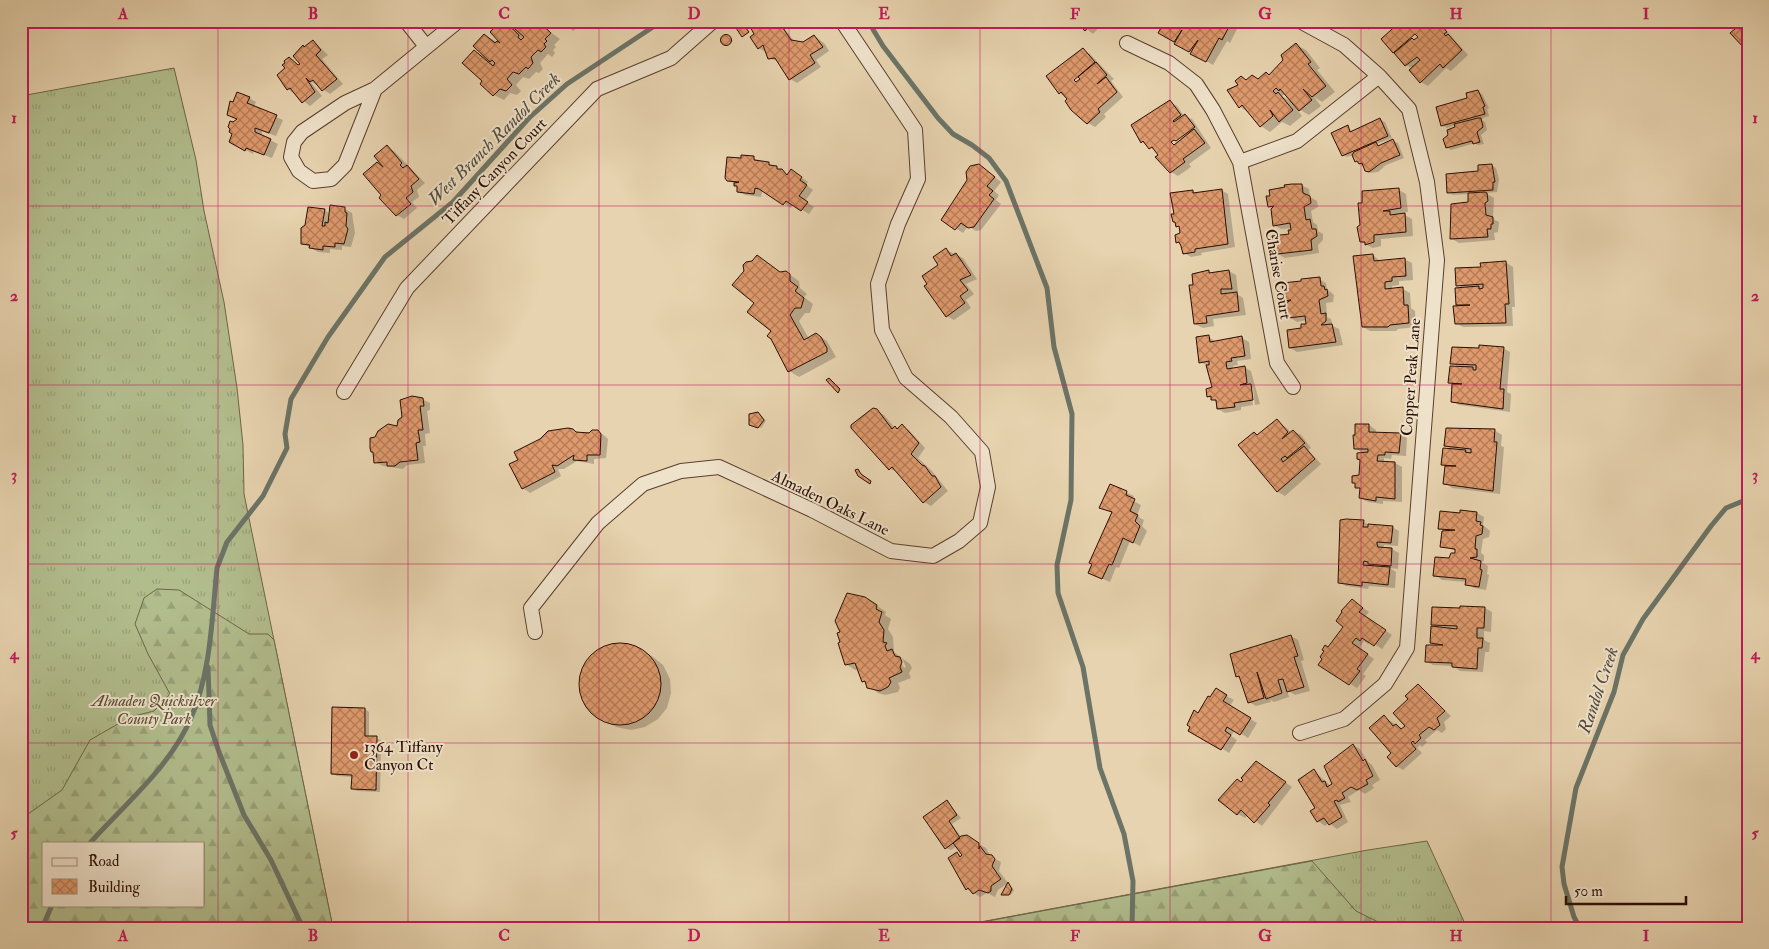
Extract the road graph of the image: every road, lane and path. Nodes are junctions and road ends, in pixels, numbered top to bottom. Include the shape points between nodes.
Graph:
1 (406, 21) edge
2 (458, 21) edge
3 (713, 21) edge
4 (842, 21) edge
5 (1300, 21) edge
6 (1127, 42) dead end
7 (425, 45) junction
8 (1379, 76) junction
9 (375, 89) junction
10 (1240, 162) junction
11 (1293, 388) dead end
12 (344, 392) dead end
13 (535, 632) dead end
14 (1300, 733) dead end

1 - 7 street
2 - 7 street
3 - 12 street, Tiffany Canyon Court via 671,58 597,89 407,288
4 - 13 street, Almaden Oaks Lane via 916,130 918,179 898,224 878,284 882,330 906,378 951,418 982,452 988,487 980,523 959,541 933,556 891,551 719,467 681,471 643,484 598,523 531,608
5 - 8 street, Copper Peak Lane via 1344,45
6 - 10 street, Charise Court via 1169,63 1196,84
7 - 9 street
8 - 10 street via 1297,141
8 - 14 street, Copper Peak Lane via 1409,109 1427,182 1437,260 1407,648 1385,684 1344,719
9 - 9 street via 345,103 302,132 294,142 291,157 299,171 313,181 332,179 345,165
10 - 11 street, Charise Court via 1277,364

